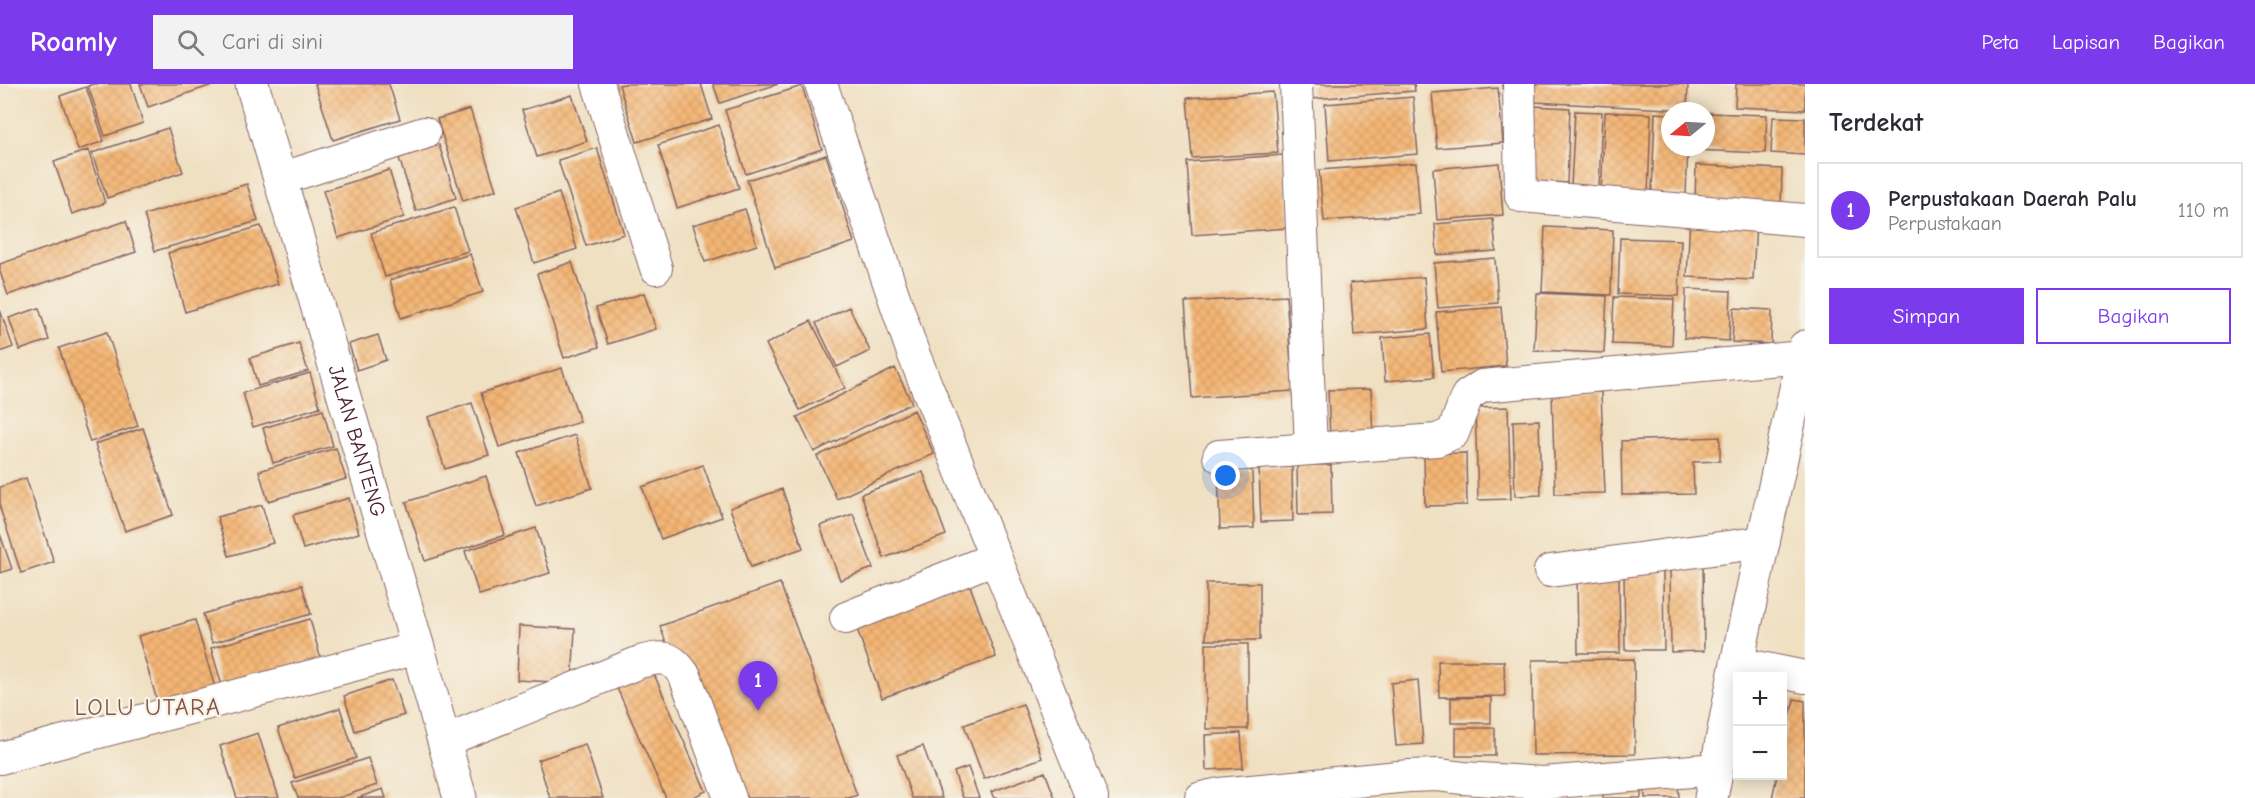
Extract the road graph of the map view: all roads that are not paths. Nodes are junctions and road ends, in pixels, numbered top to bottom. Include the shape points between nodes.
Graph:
1 (252, 84) edge
2 (598, 84) edge
3 (821, 84) edge
4 (1296, 84) edge
5 (1519, 84) edge
6 (424, 133) dead end
7 (280, 179) junction
8 (1805, 220) edge
9 (656, 268) dead end
10 (1804, 352) edge
11 (1311, 449) junction
12 (1219, 456) dead end
13 (1764, 542) junction
14 (995, 558) junction
15 (1550, 571) dead end
16 (846, 618) dead end
17 (418, 648) junction
18 (1737, 663) junction
19 (1805, 676) edge
20 (444, 741) junction
21 (0, 758) edge
22 (1714, 783) edge
23 (725, 796) edge
24 (460, 798) edge
25 (1092, 798) edge
26 (1201, 798) edge

1 - 7 street, JALAN BANTENG
2 - 9 street
3 - 14 street via 912,350
4 - 11 street
5 - 8 street via 1521,196
6 - 7 street
7 - 17 street, JALAN BANTENG
10 - 11 street via 1482,386 1467,396 1453,433 1437,440
10 - 13 street
11 - 12 street
13 - 15 street
13 - 18 street
14 - 16 street
14 - 25 street
17 - 20 street, JALAN BANTENG
17 - 21 street
18 - 19 street
18 - 22 street
20 - 23 street via 661,657 675,662 685,676
20 - 24 street, JALAN BANTENG
22 - 26 street via 1543,783 1438,775

